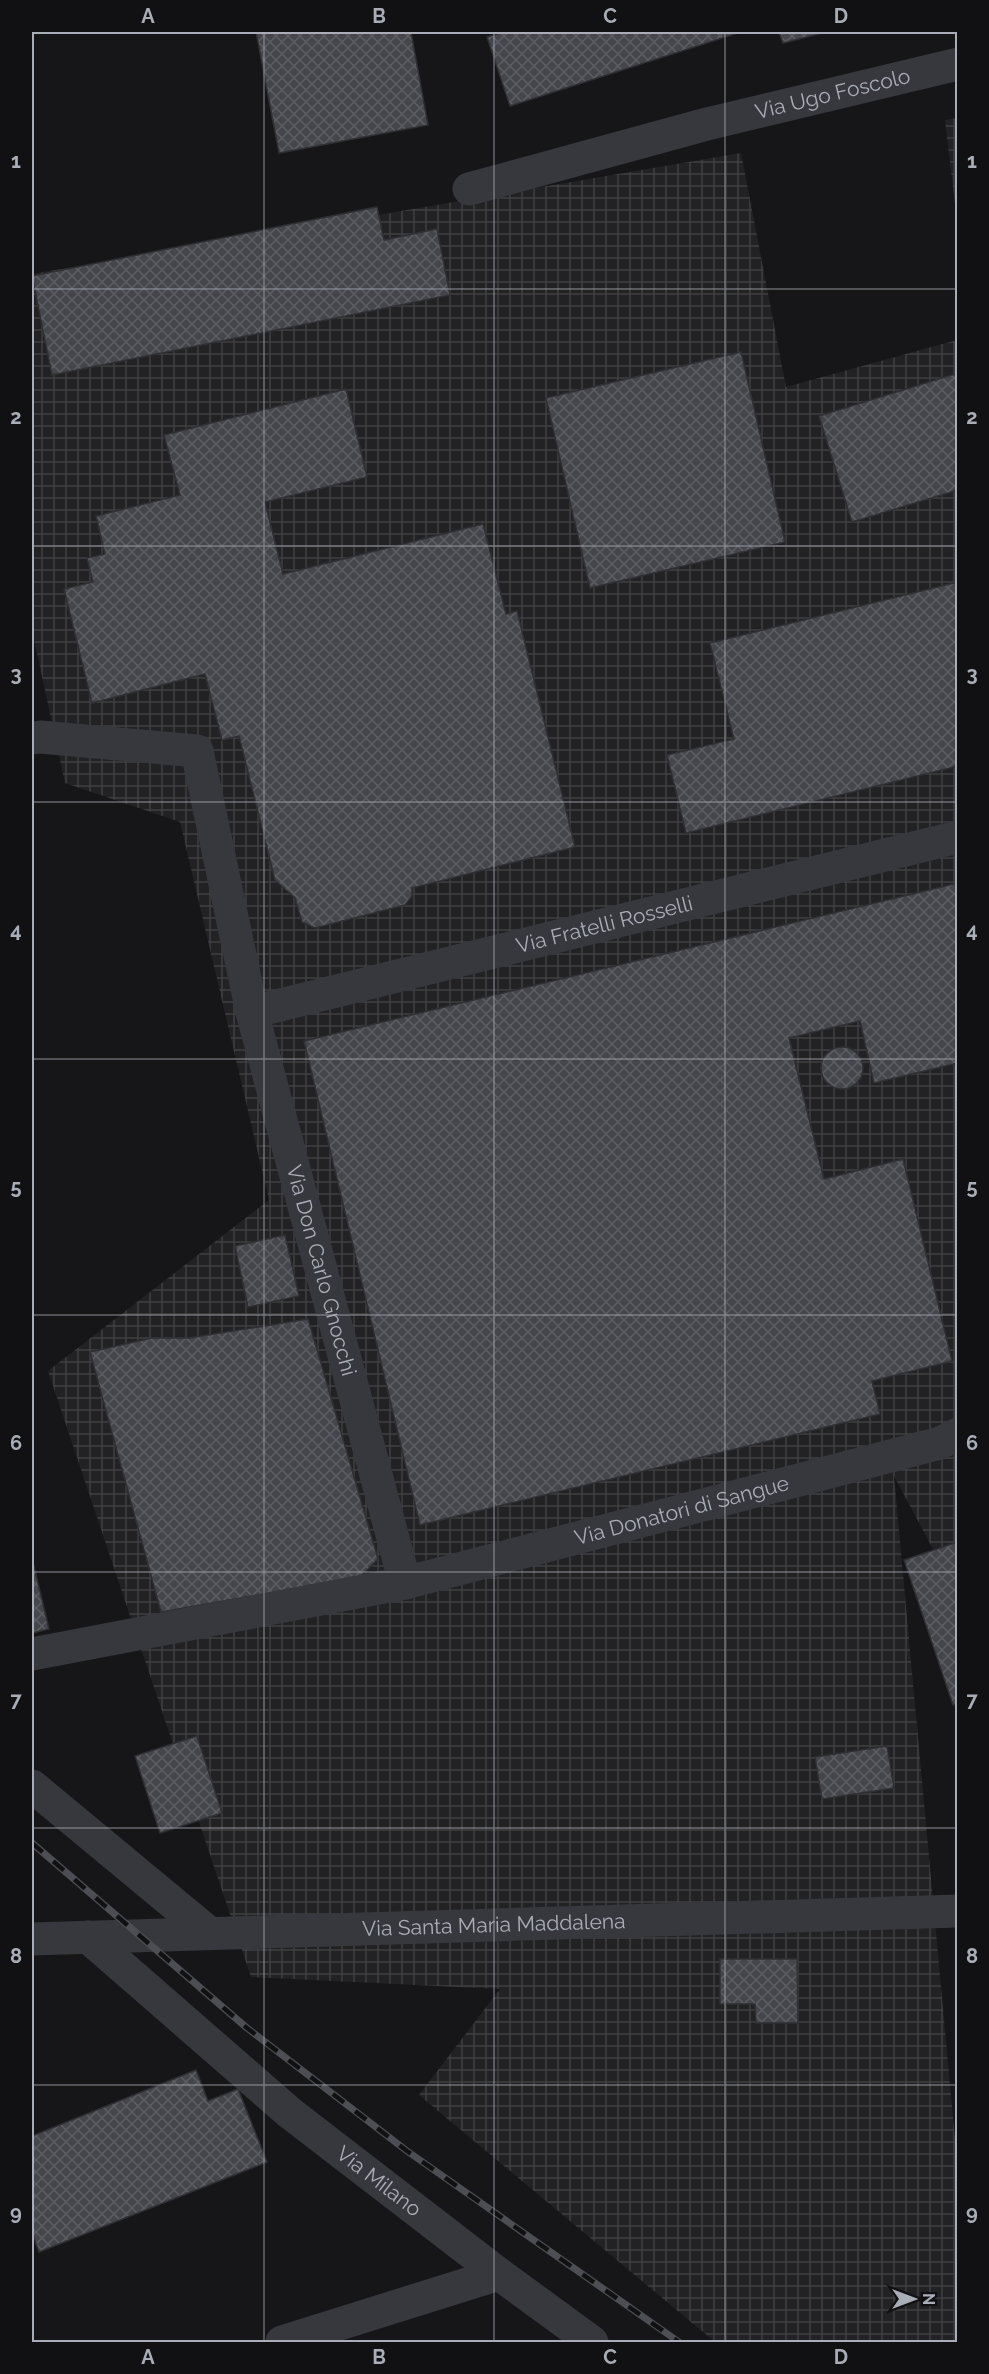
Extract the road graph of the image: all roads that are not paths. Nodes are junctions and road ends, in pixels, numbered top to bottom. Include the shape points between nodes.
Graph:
1 (957, 64) edge
2 (470, 189) dead end
3 (32, 738) edge
4 (957, 837) edge
5 (252, 1012) junction
6 (957, 1434) edge
7 (405, 1582) junction
8 (32, 1654) edge
9 (32, 1786) edge
10 (957, 1911) edge
11 (208, 1932) junction
12 (88, 1937) junction
13 (32, 1939) edge
14 (499, 2274) junction
15 (282, 2343) edge
16 (592, 2343) edge

1 - 2 street, Via Ugo Foscolo via 707,124
3 - 5 street, Via Don Carlo Gnocchi via 197,751
4 - 5 street, Via Fratelli Rosselli
5 - 7 street, Via Don Carlo Gnocchi
6 - 7 street, Via Donatori di Sangue via 940,1443
7 - 8 street
9 - 11 street
10 - 11 street, Via Santa Maria Maddalena
11 - 12 street, Via Santa Maria Maddalena
12 - 13 street, Via Santa Maria Maddalena
12 - 14 street, Via Milano via 290,2113
14 - 15 street
14 - 16 street, Via Milano

